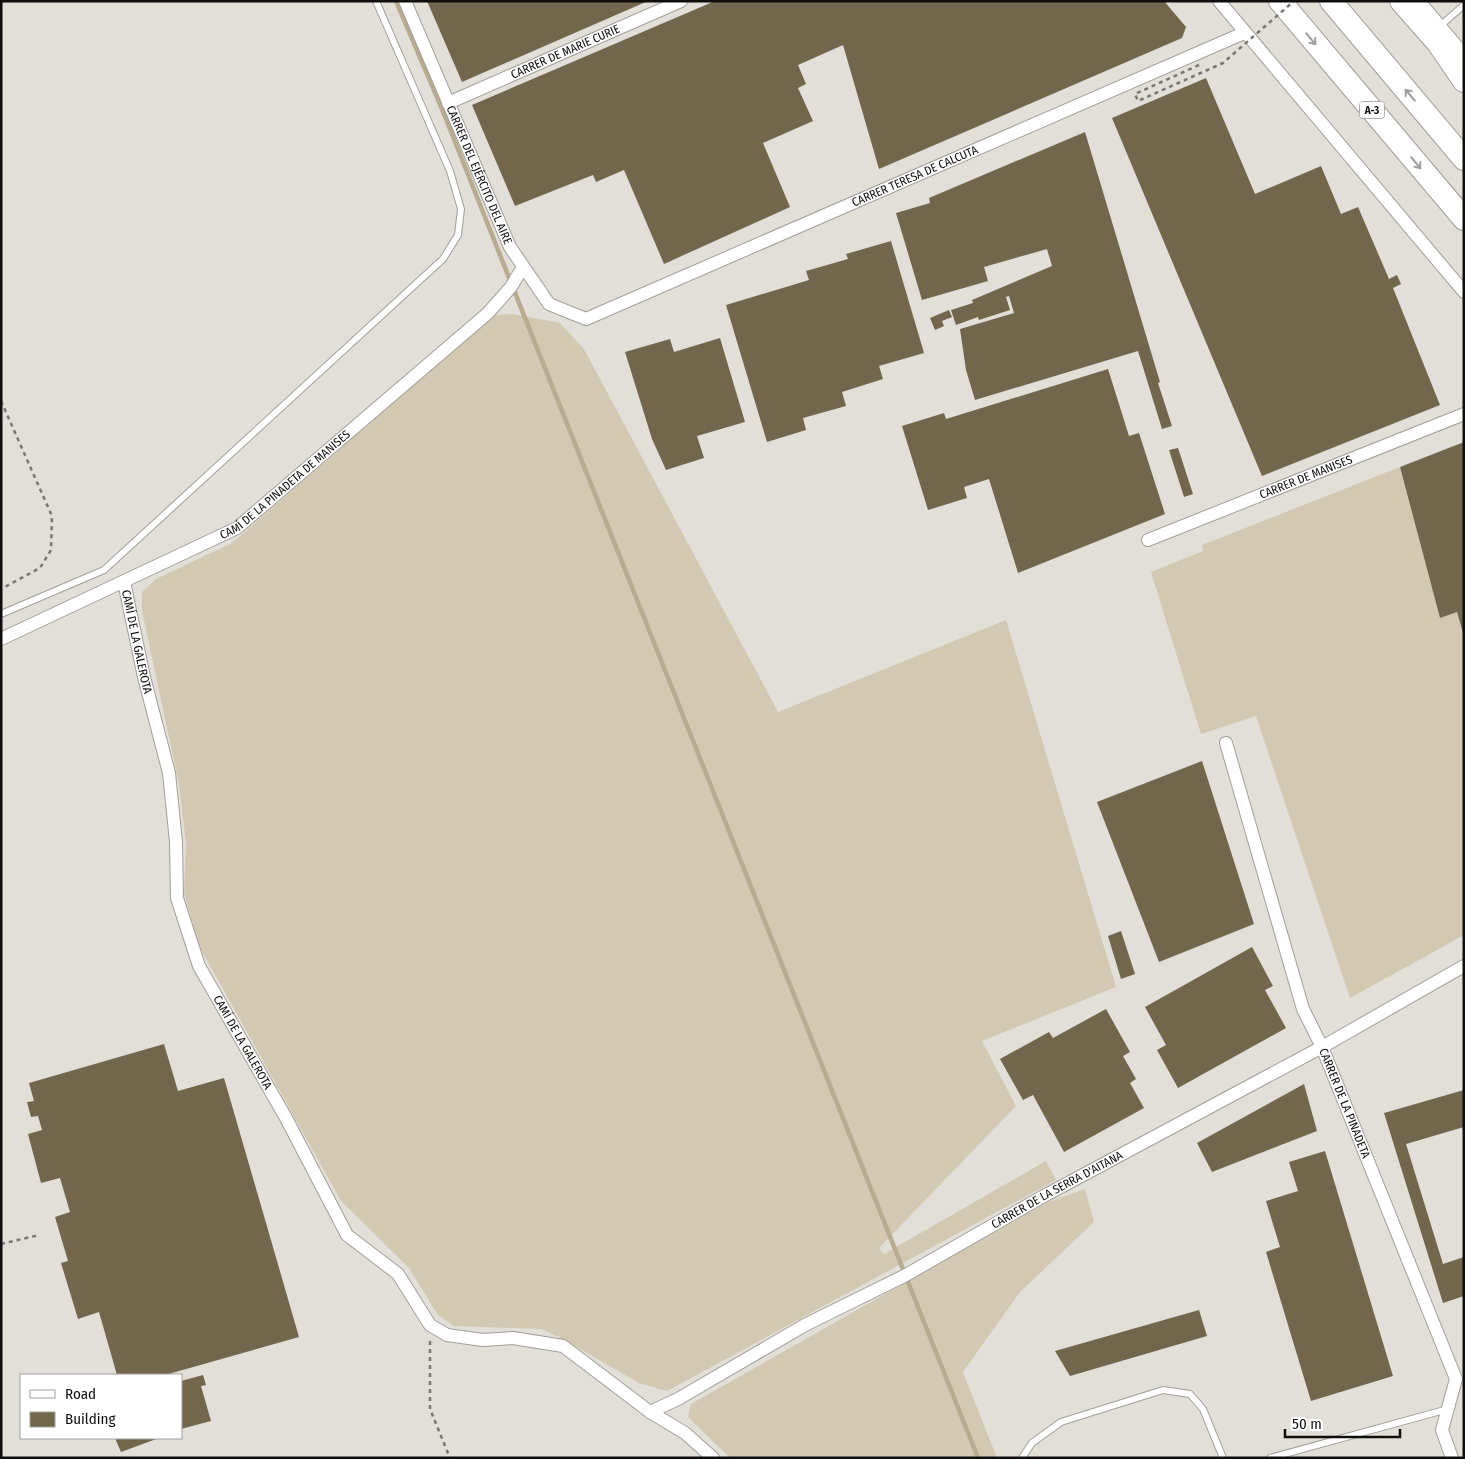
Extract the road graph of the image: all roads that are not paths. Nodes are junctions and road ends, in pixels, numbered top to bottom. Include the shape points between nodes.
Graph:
1 (376, 1) edge
2 (405, 1) edge
3 (681, 1) edge
4 (1219, 1) edge
5 (1280, 1) edge
6 (1331, 1) edge
7 (1401, 1) edge
8 (1419, 1) edge
9 (1462, 4) edge
10 (1440, 26) junction
11 (1244, 32) junction
12 (1464, 55) edge
13 (1464, 81) edge
14 (448, 103) junction
15 (1464, 159) edge
16 (1464, 219) edge
17 (523, 268) junction
18 (1464, 292) edge
19 (586, 319) joint
20 (1464, 414) edge
21 (1148, 540) dead end
22 (124, 582) junction
23 (1, 614) edge
24 (1, 639) edge
25 (1226, 743) dead end
26 (1464, 966) edge
27 (1322, 1047) junction
28 (1448, 1409) junction
29 (650, 1412) junction
30 (714, 1458) edge
31 (1022, 1458) edge
32 (1223, 1458) edge
33 (1270, 1458) edge
34 (1452, 1458) edge

1 - 23 lane via 450,171 461,209 458,235 443,259 104,570
2 - 14 street, CARRER DEL EJÉRCITO DEL AIRE
3 - 14 street, CARRER DE MARIE CURIE
4 - 11 street
5 -> 16 highway, A-3
15 -> 6 highway
7 - 13 highway via 1438,43
8 - 10 street
9 - 10 lane
10 - 12 street
11 - 18 street
11 - 19 street, CARRER TERESA DE CALCUTA
14 - 17 street, CARRER DEL EJÉRCITO DEL AIRE via 510,247
17 - 19 street, CARRER DEL EJÉRCITO DEL AIRE via 549,304
17 - 22 street, CAMÍ DE LA PINADETA DE MANISES via 488,313 236,528
20 - 21 street, CARRER DE MANISES
22 - 24 street, CAMÍ DE LA PINADETA DE MANISES
22 - 29 street, CAMÍ DE LA GALEROTA via 169,773 176,842 177,898 199,966 286,1118 346,1235 398,1274 430,1325 447,1335 484,1340 513,1338 563,1346
25 - 27 street, CARRER DE LA PINADETA via 1303,1009
26 - 27 street, CARRER DE LA SERRA D'AITANA
27 - 28 street, CARRER DE LA PINADETA via 1456,1379
27 - 29 street, CARRER DE LA SERRA D'AITANA
28 - 33 lane
28 - 34 street, CARRER DE LA PINADETA via 1442,1430
29 - 30 street via 685,1433
31 - 32 lane via 1032,1443 1061,1422 1163,1390 1190,1394 1203,1409

